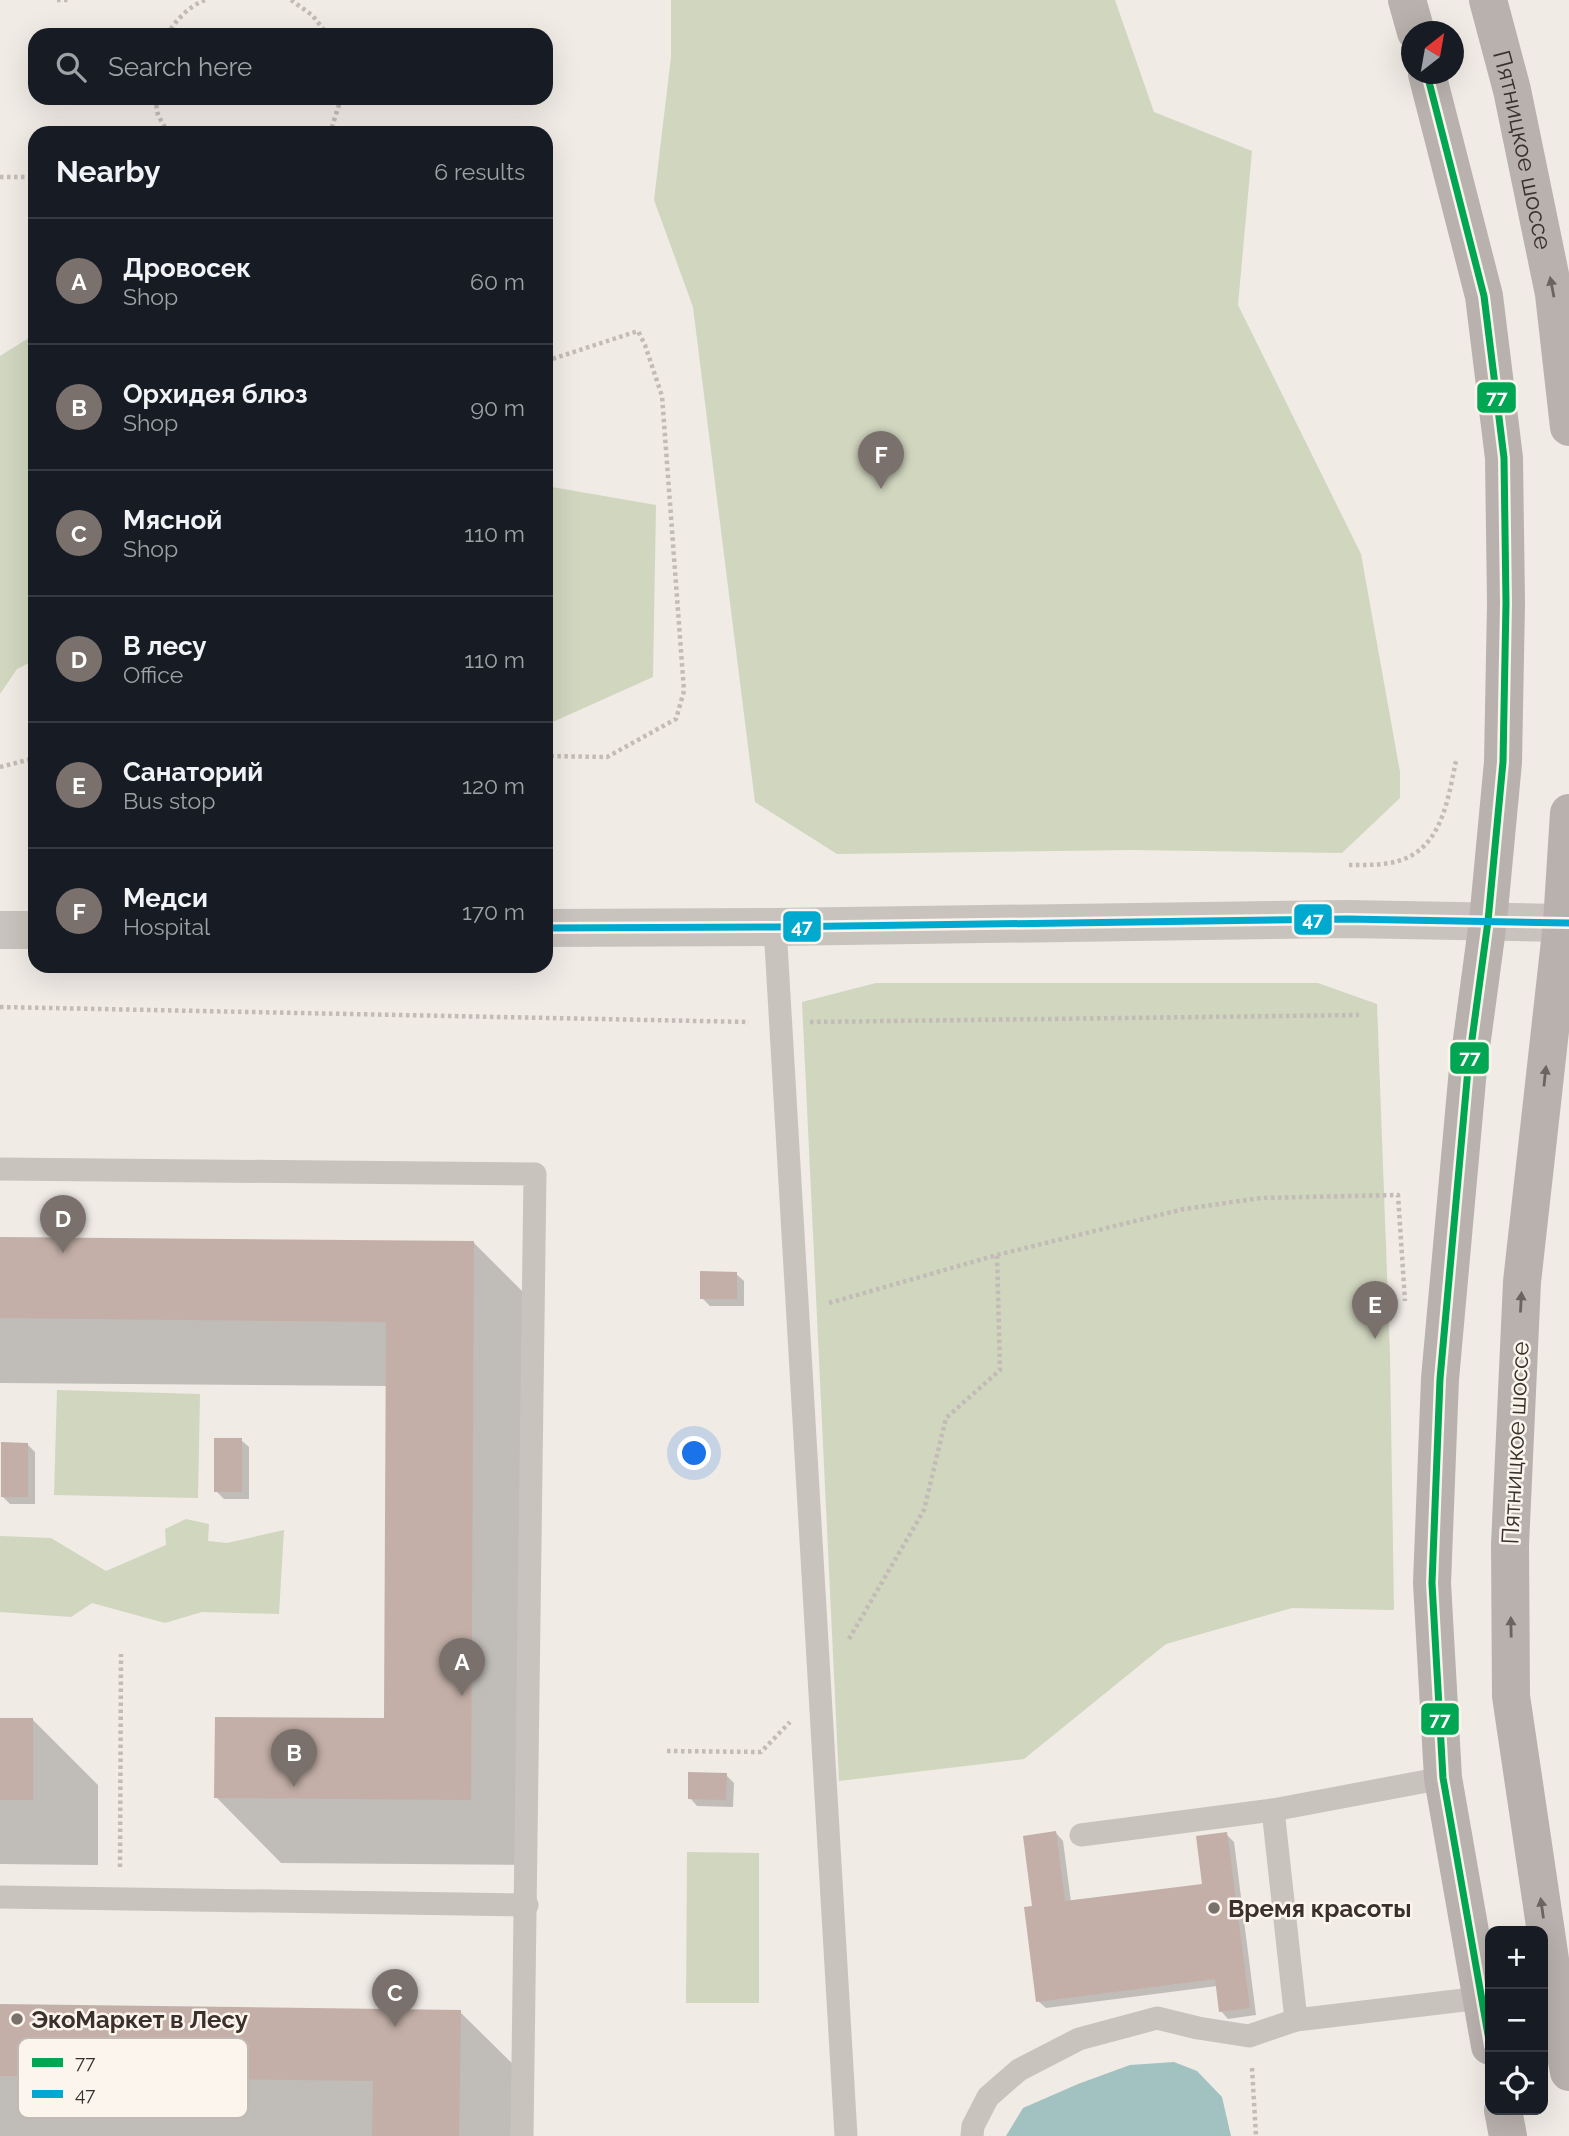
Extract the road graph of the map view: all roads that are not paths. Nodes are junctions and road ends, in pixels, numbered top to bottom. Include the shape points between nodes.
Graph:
1 (1408, 0) edge
2 (1488, 0) edge
3 (1413, 21) edge
4 (1429, 84) edge
5 (1569, 427) edge
6 (1569, 813) edge
7 (1488, 921) junction
8 (1562, 923) junction
9 (775, 927) junction
10 (553, 928) edge
11 (0, 930) edge
12 (28, 930) edge
13 (0, 1169) edge
14 (1443, 1778) junction
15 (1273, 1810) junction
16 (1081, 1835) dead end
17 (0, 1897) edge
18 (527, 1905) junction
19 (1481, 1998) junction
20 (1485, 2019) edge
21 (1296, 2020) junction
22 (1569, 2072) edge
23 (1504, 2115) edge
24 (522, 2136) edge
25 (846, 2136) edge
26 (972, 2136) edge
27 (1508, 2136) edge

1 - 3 main road
5 -> 2 main road, Пятницкое шоссе via 1554,294 1512,89
4 - 7 main road via 1484,296 1504,458 1503,762
6 - 8 main road, Пятницкое шоссе
7 - 8 street
7 - 9 street
7 - 14 main road via 1468,1069 1440,1379 1432,1583
22 -> 8 main road, Пятницкое шоссе via 1511,1696 1510,1545 1522,1282
9 - 10 street
9 - 25 lane
11 - 12 street
13 - 18 lane via 535,1174
14 - 15 lane
14 - 19 main road
15 - 16 lane
15 - 21 lane
17 - 18 lane
18 - 24 lane
19 - 20 main road
19 - 21 lane
21 - 26 lane via 1249,2036 1157,2018 1079,2039 1018,2070 988,2097
23 - 27 main road

